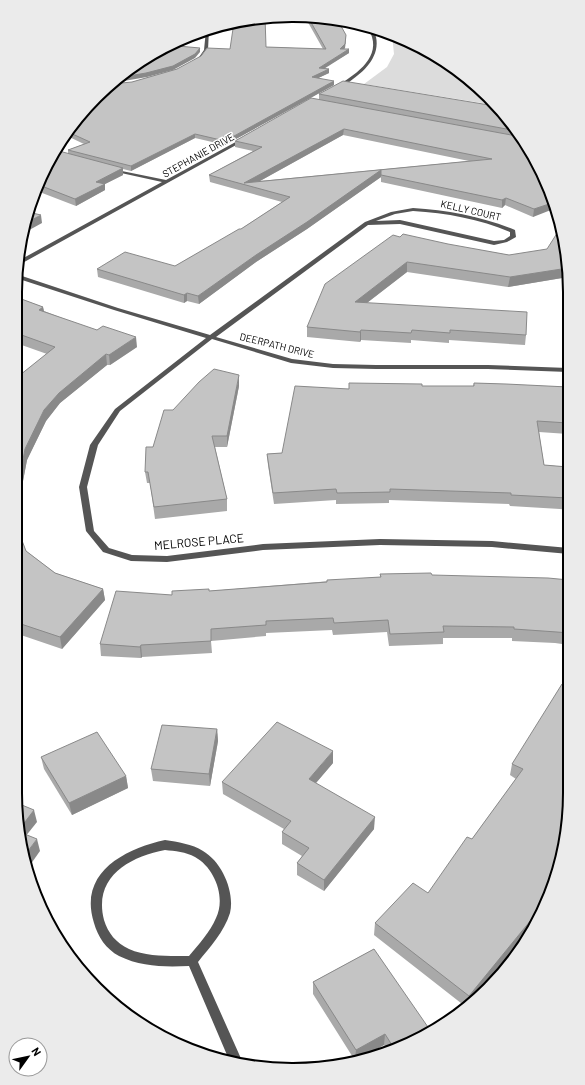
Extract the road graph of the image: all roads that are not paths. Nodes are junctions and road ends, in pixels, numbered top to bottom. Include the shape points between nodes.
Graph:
1 (373, 34) edge
2 (207, 36) edge
3 (195, 61) edge
4 (335, 89) edge
5 (250, 136) edge
6 (108, 169) edge
7 (168, 182) junction
8 (367, 223) junction
9 (24, 260) edge
10 (23, 278) edge
11 (212, 338) junction
12 (563, 370) edge
13 (563, 550) edge
14 (192, 961) junction
15 (235, 1057) edge

1 - 4 street via 374,53 364,68
2 - 3 street via 206,50
5 - 7 street, STEPHANIE DRIVE
6 - 7 street
7 - 9 street, STEPHANIE DRIVE
8 - 8 street, KELLY COURT via 400,222 494,243 513,238 513,231 501,226 438,211 402,210
8 - 11 street, KELLY COURT
10 - 11 street, DEERPATH DRIVE
11 - 12 street, DEERPATH DRIVE via 291,360 340,367
11 - 13 street, MELROSE PLACE via 118,410 94,446 83,488 90,531 106,550 131,558 167,559 263,547 380,542 492,544
14 - 14 street via 220,922 224,912 226,892 215,866 200,854 186,848 165,845 149,847 120,861 105,877 99,888 95,908 101,931 115,947 139,958
14 - 15 street

